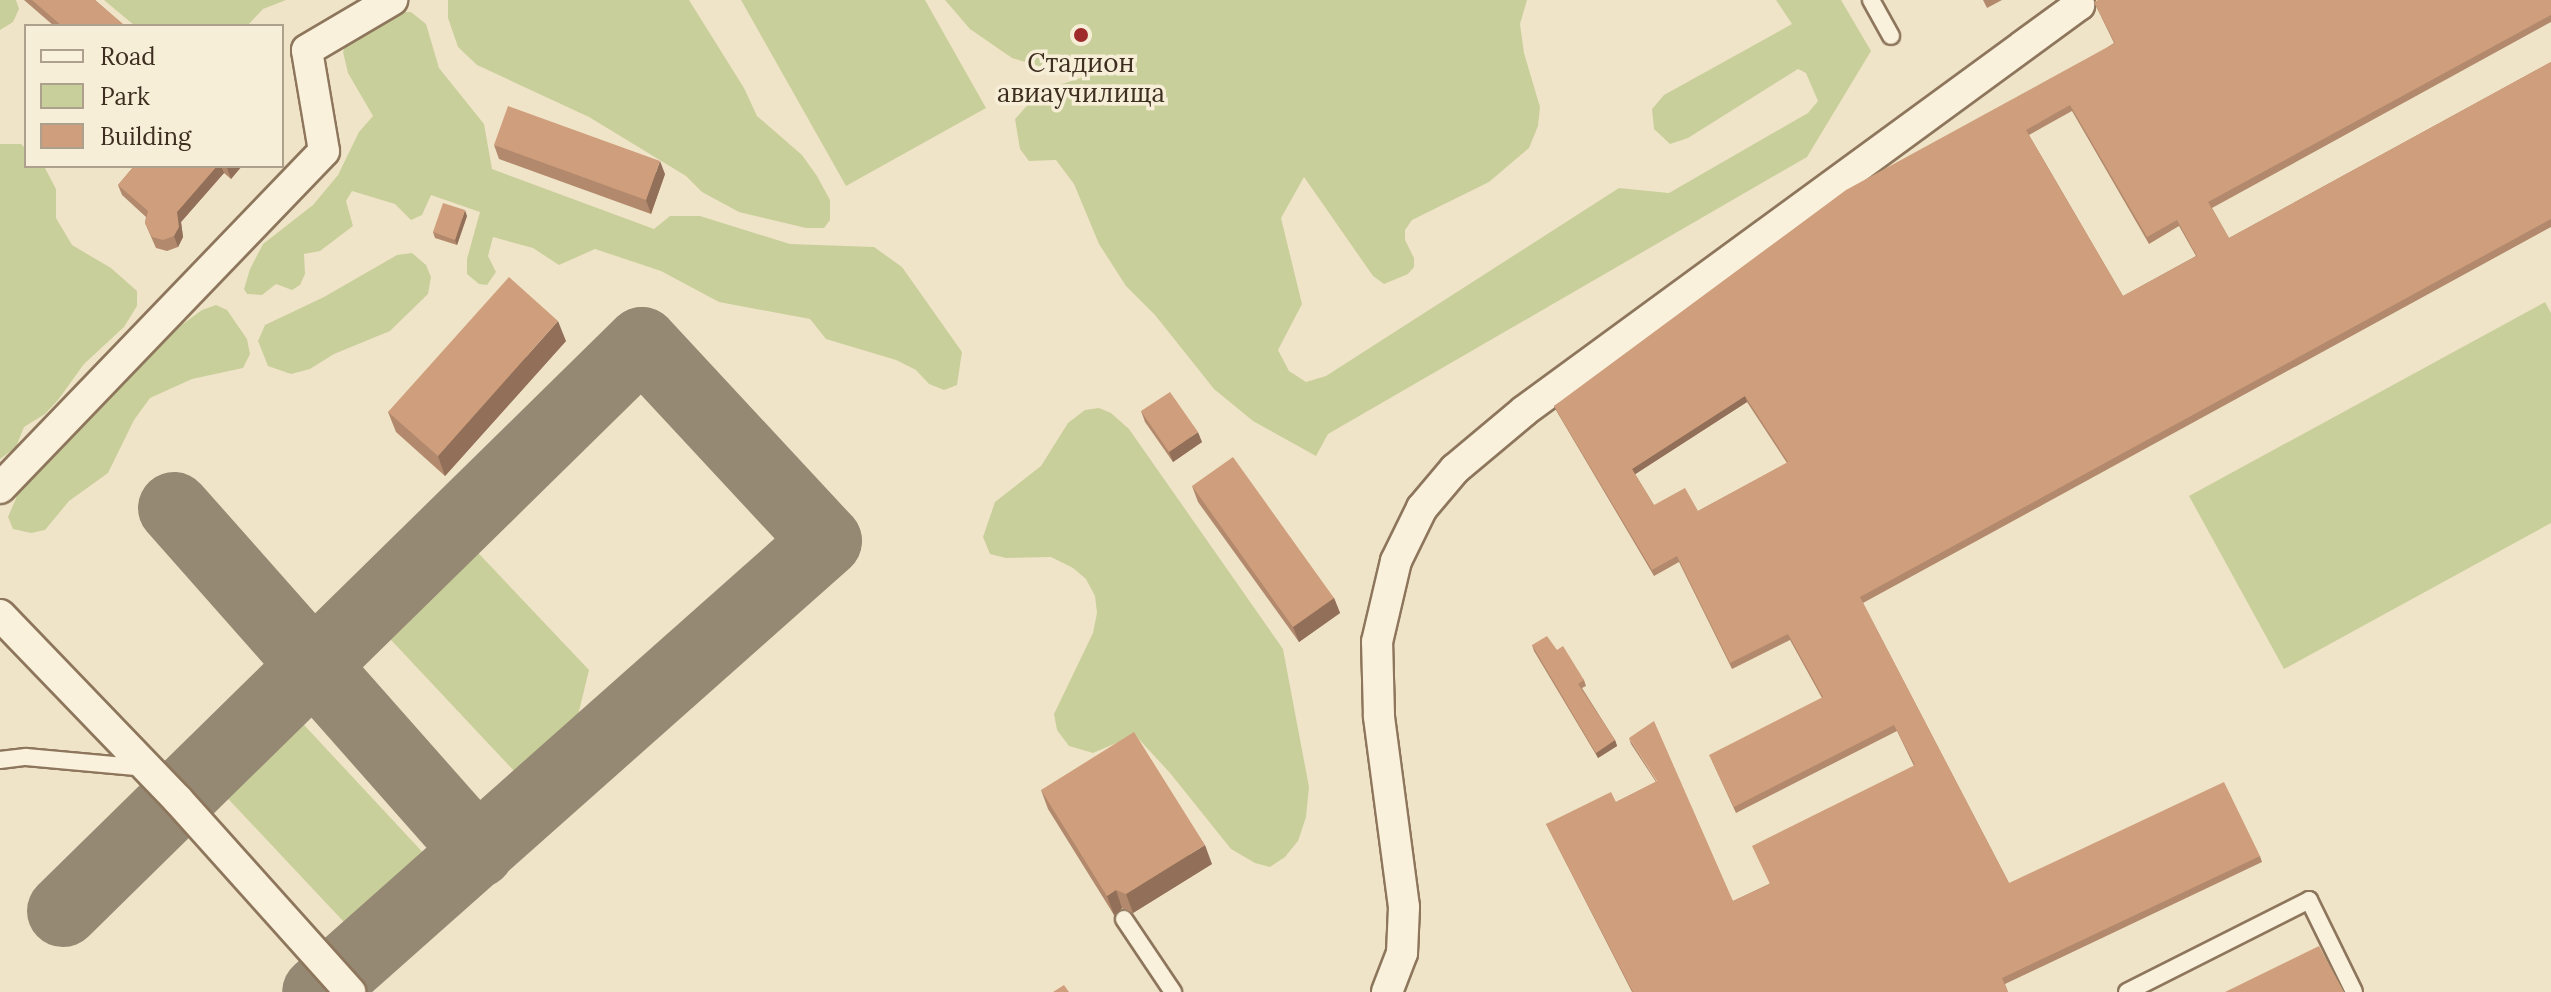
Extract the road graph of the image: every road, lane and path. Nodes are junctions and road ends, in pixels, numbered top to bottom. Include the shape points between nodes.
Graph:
1 (392, 0) edge
2 (1871, 0) edge
3 (2076, 0) edge
4 (1891, 36) dead end
5 (0, 488) edge
6 (0, 615) edge
7 (0, 760) edge
8 (147, 768) junction
9 (1124, 919) edge
10 (350, 992) edge
11 (1173, 992) edge
12 (1387, 992) edge
13 (2127, 992) edge
14 (2354, 992) edge

1 - 5 street via 307,50 324,151
2 - 4 lane
3 - 12 street via 2079,5 1524,411 1455,469 1422,508 1396,561 1377,642 1379,716 1404,907 1402,953
6 - 8 street
7 - 8 lane via 26,757
8 - 10 street
9 - 11 lane
13 - 14 lane via 2309,900

